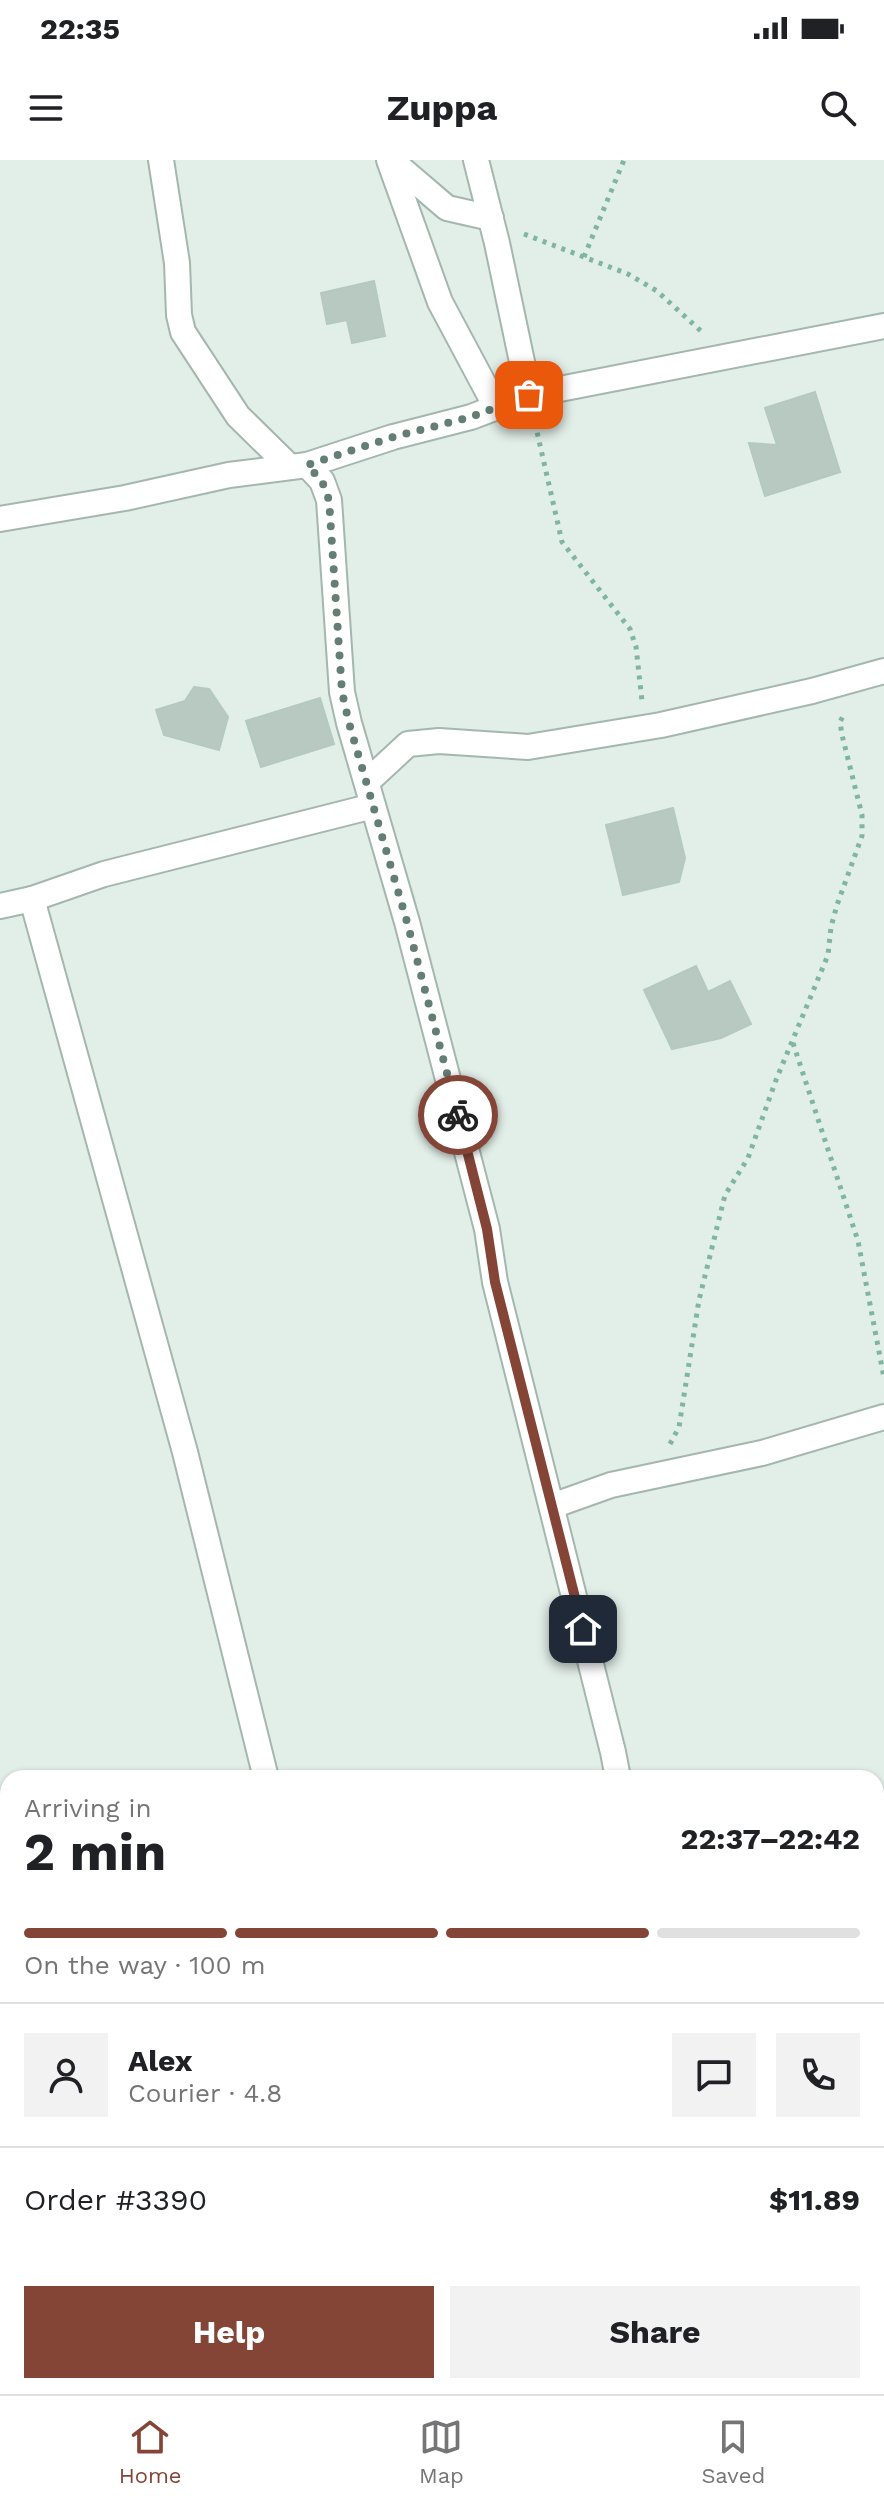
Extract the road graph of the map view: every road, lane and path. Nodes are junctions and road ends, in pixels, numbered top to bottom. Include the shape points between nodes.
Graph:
1 (161, 160) edge
2 (390, 160) edge
3 (476, 160) edge
4 (624, 160) edge
5 (491, 218) junction
6 (584, 257) junction
7 (884, 326) edge
8 (728, 355) junction
9 (529, 395) junction
10 (496, 407) junction
11 (298, 466) junction
12 (0, 519) edge
13 (876, 672) edge
14 (661, 725) junction
15 (367, 782) junction
16 (373, 806) junction
17 (32, 899) junction
18 (0, 906) edge
19 (793, 1042) junction
20 (884, 1378) edge
21 (884, 1417) edge
22 (656, 1477) junction
23 (552, 1506) junction
24 (264, 1770) edge
25 (616, 1770) edge

1 - 11 street via 183,332 238,416
2 - 5 street via 447,208
2 - 10 street via 440,302
3 - 5 street
4 - 6 path
5 - 6 path
5 - 9 street
6 - 8 path via 657,291
7 - 8 street
8 - 9 street
9 - 10 street
9 - 14 path via 562,542 630,629 642,701
10 - 11 street
11 - 12 street
11 - 15 street via 322,481 329,500 342,692
13 - 14 street
13 - 19 path via 840,722 862,836 837,905 828,955
14 - 15 street via 528,747 408,744
15 - 16 street
16 - 17 street via 104,874
16 - 23 street via 487,1229 495,1282
17 - 18 street
17 - 24 street via 185,1452
19 - 20 path via 858,1241
19 - 22 path via 748,1158 725,1195 699,1300 679,1427
21 - 22 street via 807,1442
22 - 23 street via 611,1485
23 - 25 street

